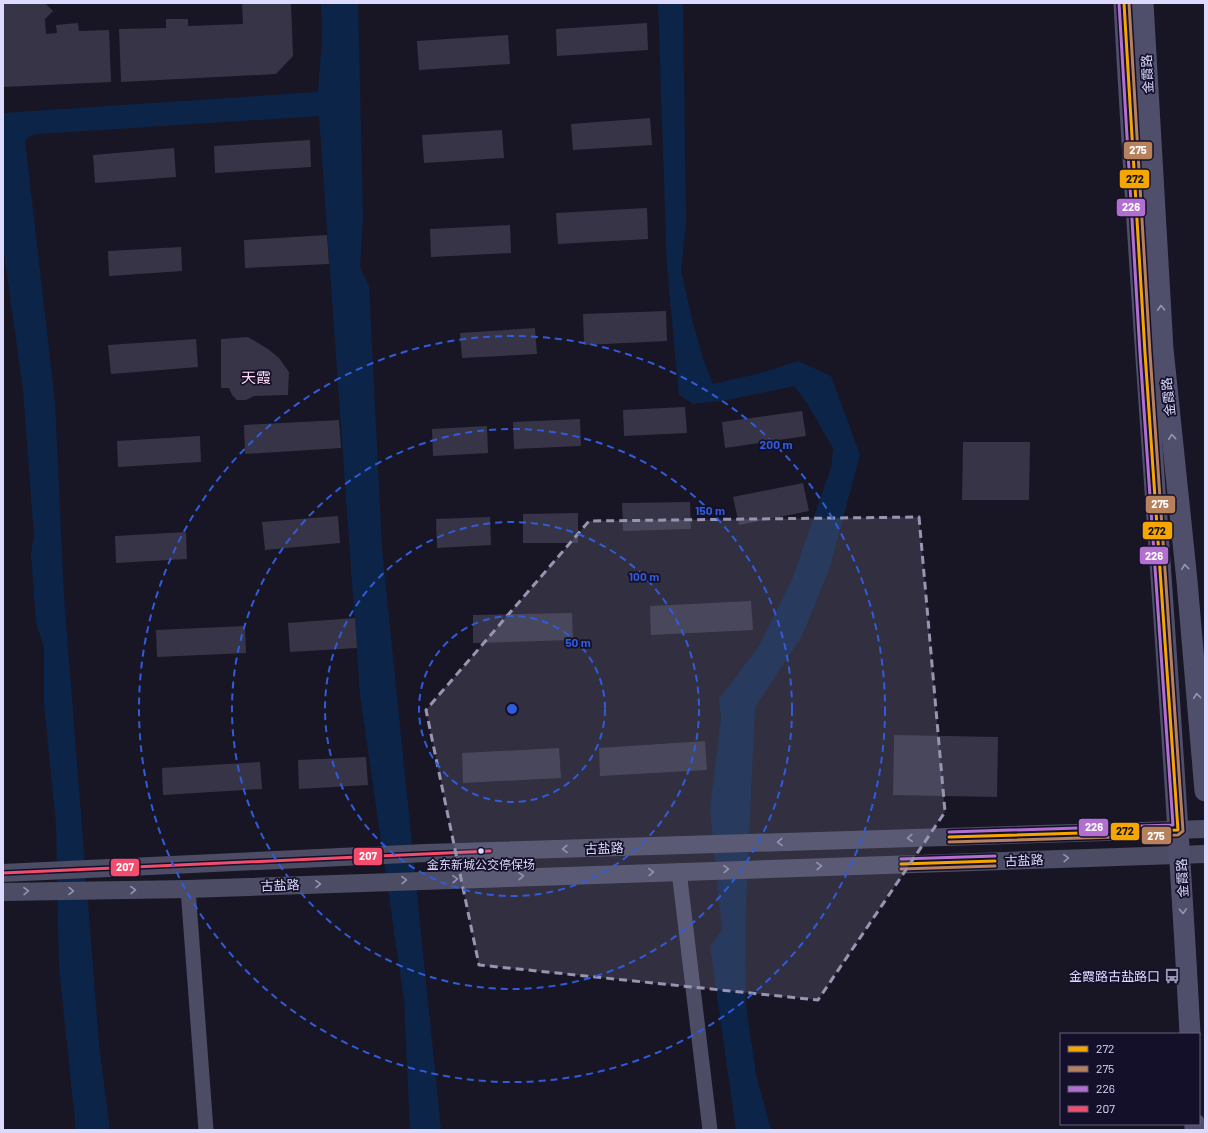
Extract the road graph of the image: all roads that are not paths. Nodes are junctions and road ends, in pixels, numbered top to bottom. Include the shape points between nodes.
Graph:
1 (1124, 3) edge
2 (1143, 3) edge
3 (1205, 791) edge
4 (1205, 829) edge
5 (1178, 830) junction
6 (1180, 854) junction
7 (1205, 854) edge
8 (679, 871) junction
9 (3, 872) edge
10 (188, 889) junction
11 (3, 892) edge
12 (1190, 1033) edge
13 (206, 1130) edge
14 (710, 1130) edge

1 - 5 main road, 金霞路
3 -> 2 main road, 金霞路 via 1163,348
4 - 5 street, 古盐路
5 - 6 main road, 金霞路
5 -> 9 street, 古盐路 via 426,853
6 - 7 street, 古盐路
8 -> 6 street, 古盐路
6 -> 12 main road, 金霞路
10 -> 8 street, 古盐路
8 - 14 street
11 -> 10 street, 古盐路
10 - 13 street

